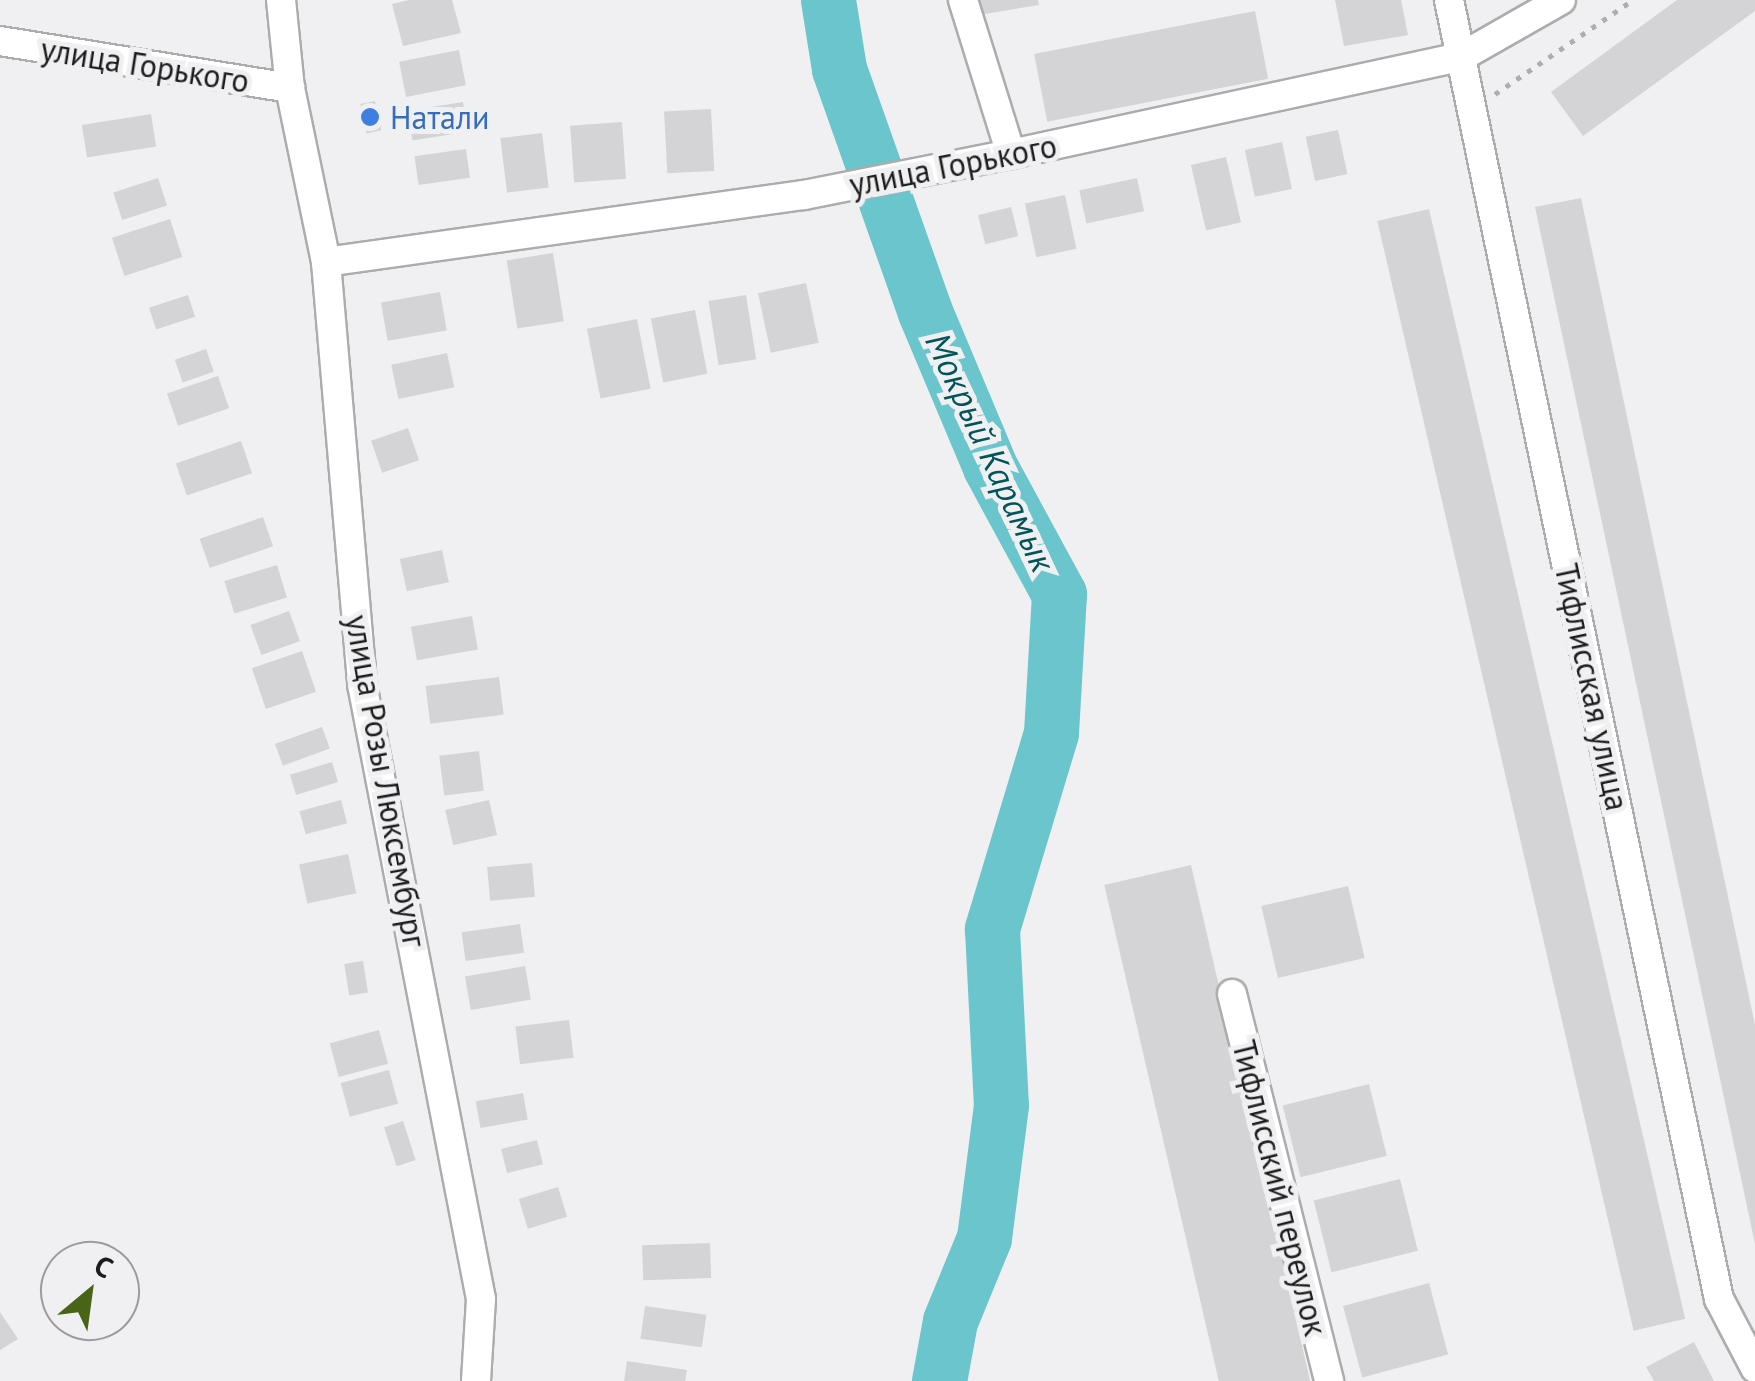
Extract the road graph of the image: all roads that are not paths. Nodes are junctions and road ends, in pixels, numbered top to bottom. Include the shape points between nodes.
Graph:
1 (281, 0) edge
2 (964, 0) edge
3 (1449, 0) edge
4 (1561, 0) edge
5 (0, 41) edge
6 (1461, 57) junction
7 (290, 88) junction
8 (1011, 154) junction
9 (326, 262) junction
10 (1232, 994) dead end
11 (1755, 1368) edge
12 (476, 1381) edge
13 (1329, 1381) edge

1 - 7 street, улица Розы Люксембург
2 - 8 street
3 - 6 street, Тифлисская улица
4 - 6 street, улица Горького
5 - 7 street, улица Горького
6 - 8 street, улица Горького
6 - 11 street, Тифлисская улица via 1720,1300
7 - 9 street, улица Розы Люксембург
8 - 9 street, улица Горького via 804,194
9 - 12 street, улица Розы Люксембург via 362,684 481,1298
10 - 13 street, Тифлисский переулок

